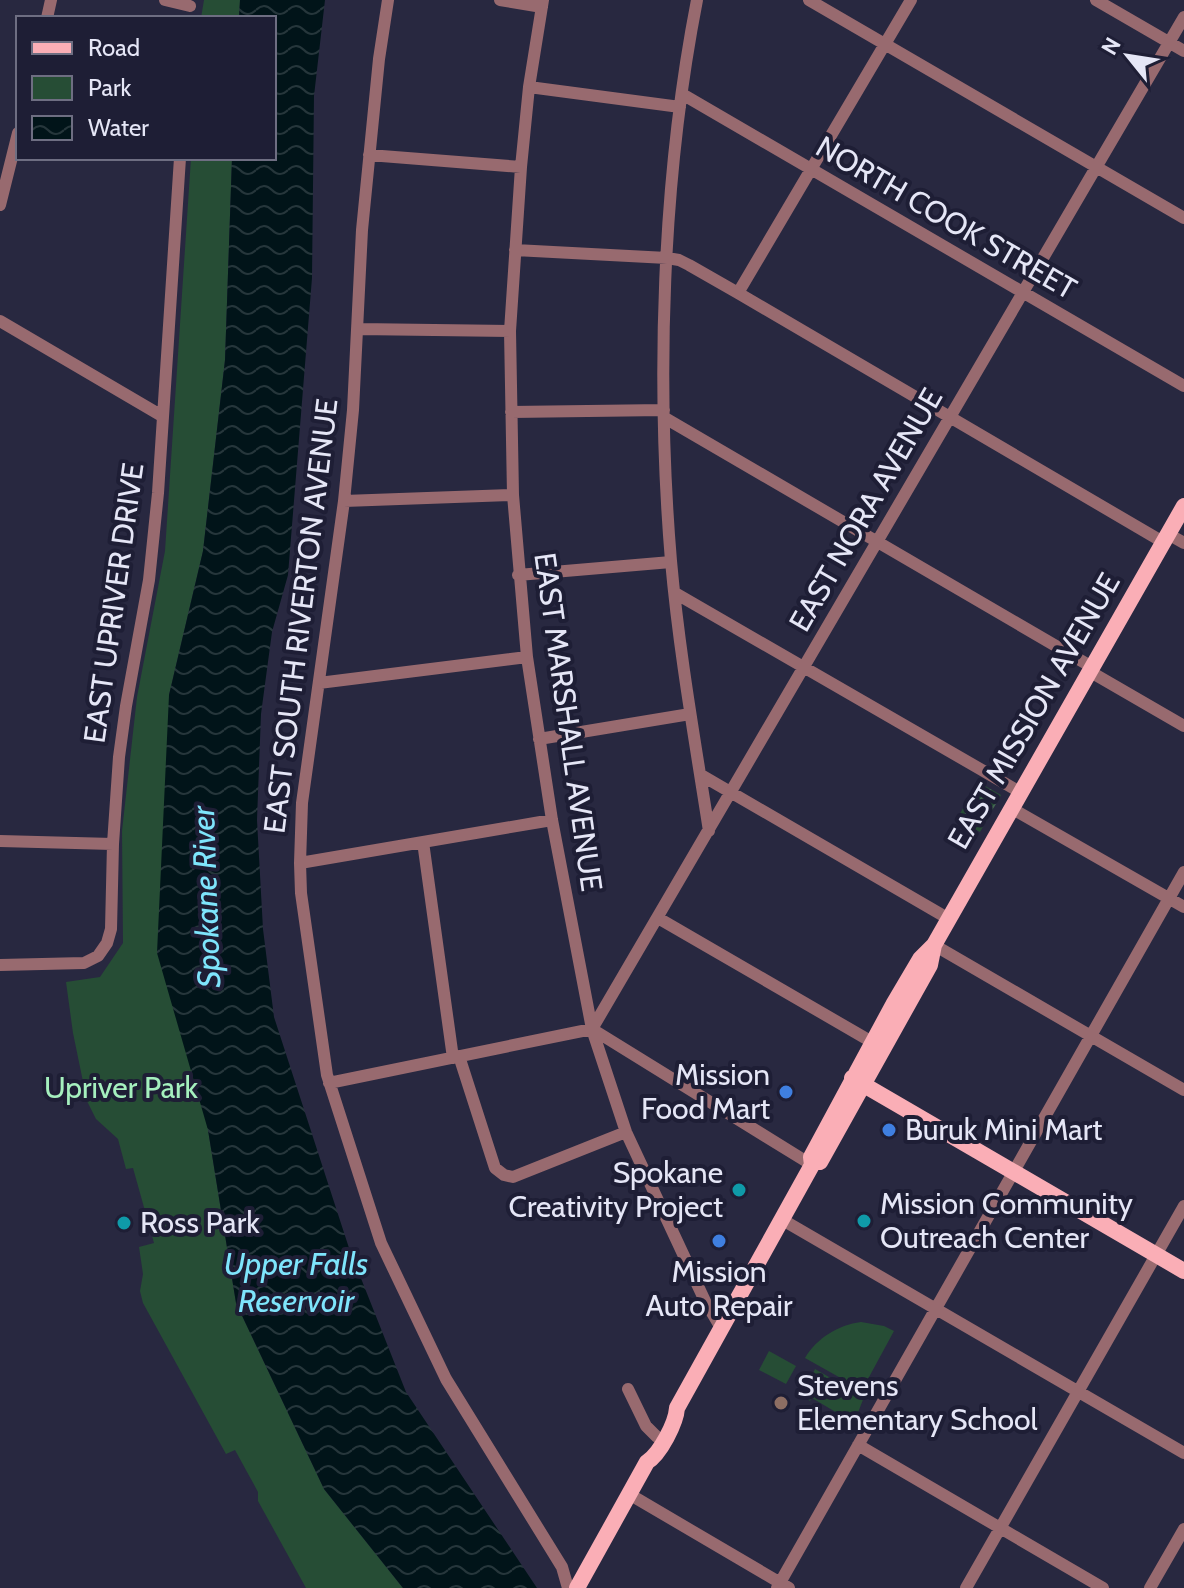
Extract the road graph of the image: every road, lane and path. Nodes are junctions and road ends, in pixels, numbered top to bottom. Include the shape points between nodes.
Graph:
1 (165, 0) edge
2 (388, 0) edge
3 (500, 0) edge
4 (697, 0) edge
5 (809, 0) edge
6 (911, 0) edge
7 (1096, 0) edge
8 (543, 3) edge
9 (190, 8) edge
10 (1184, 17) edge
11 (1169, 43) junction
12 (885, 44) junction
13 (1184, 51) edge
14 (529, 87) junction
15 (681, 101) junction
16 (16, 141) edge
17 (369, 155) junction
18 (180, 160) edge
19 (521, 167) junction
20 (1096, 167) junction
21 (812, 169) junction
22 (0, 205) edge
23 (1184, 218) edge
24 (515, 250) junction
25 (667, 258) junction
26 (1022, 292) junction
27 (738, 293) junction
28 (0, 321) edge
29 (358, 329) junction
30 (510, 331) junction
31 (1184, 386) edge
32 (511, 412) junction
33 (664, 414) junction
34 (162, 416) junction
35 (950, 418) junction
36 (513, 495) junction
37 (344, 501) junction
38 (1184, 506) edge
39 (1165, 538) junction
40 (877, 542) junction
41 (1184, 543) edge
42 (671, 562) junction
43 (518, 575) junction
44 (675, 593) junction
45 (527, 657) junction
46 (804, 668) junction
47 (1090, 669) junction
48 (319, 683) junction
49 (690, 714) junction
50 (1184, 726) edge
51 (539, 739) junction
52 (701, 775) junction
53 (1020, 792) junction
54 (732, 793) junction
55 (1011, 808) junction
56 (552, 820) junction
57 (709, 831) junction
58 (0, 841) edge
59 (423, 842) junction
60 (113, 844) junction
61 (300, 863) junction
62 (1184, 872) edge
63 (1169, 898) junction
64 (1184, 907) edge
65 (658, 918) junction
66 (949, 919) junction
67 (934, 945) junction
68 (0, 965) edge
69 (592, 1029) junction
70 (1090, 1035) junction
71 (872, 1042) junction
72 (456, 1057) junction
73 (858, 1082) junction
74 (329, 1083) junction
75 (1184, 1090) edge
76 (626, 1132) junction
77 (812, 1165) junction
78 (1013, 1172) junction
79 (1184, 1206) edge
80 (781, 1219) junction
81 (1156, 1255) junction
82 (1184, 1271) edge
83 (936, 1309) junction
84 (721, 1328) junction
85 (628, 1389) dead end
86 (1078, 1391) junction
87 (677, 1408) junction
88 (657, 1437) junction
89 (858, 1445) junction
90 (1184, 1453) edge
91 (647, 1462) junction
92 (629, 1494) junction
93 (1001, 1529) junction
94 (1184, 1529) edge
95 (562, 1567) junction
96 (589, 1567) junction
97 (782, 1586) edge
98 (576, 1587) edge
99 (966, 1588) edge
100 (1103, 1588) edge
101 (1150, 1588) edge

1 - 9 street
2 - 17 street, EAST SOUTH RIVERTON AVENUE
3 - 8 street
4 - 15 street
5 - 12 street
6 - 12 street
7 - 11 street
8 - 14 street, EAST MARSHALL AVENUE
10 - 11 street, EAST NORA AVENUE
11 - 13 street
11 - 20 street, EAST NORA AVENUE
12 - 20 street
12 - 21 street
14 - 15 street, NORTH COOK STREET
14 - 19 street, EAST MARSHALL AVENUE
15 - 21 street, NORTH COOK STREET
15 - 25 street
16 - 22 street
17 - 19 street
17 - 29 street, EAST SOUTH RIVERTON AVENUE
18 - 34 street, EAST UPRIVER DRIVE
19 - 24 street, EAST MARSHALL AVENUE
20 - 23 street
20 - 26 street, EAST NORA AVENUE
21 - 26 street, NORTH COOK STREET
21 - 27 street
24 - 25 street
24 - 30 street, EAST MARSHALL AVENUE
25 - 27 street
25 - 33 street
26 - 31 street, NORTH COOK STREET
26 - 35 street, EAST NORA AVENUE
27 - 35 street
28 - 34 street
29 - 30 street
29 - 37 street, EAST SOUTH RIVERTON AVENUE
30 - 32 street, EAST MARSHALL AVENUE
32 - 33 street
32 - 36 street, EAST MARSHALL AVENUE
33 - 40 street
33 - 42 street
34 - 60 street, EAST UPRIVER DRIVE via 149,580 123,722
35 - 39 street
35 - 40 street, EAST NORA AVENUE
36 - 37 street
36 - 43 street, EAST MARSHALL AVENUE
37 - 48 street, EAST SOUTH RIVERTON AVENUE
38 - 39 main road, EAST MISSION AVENUE
39 - 41 street
39 - 47 main road, EAST MISSION AVENUE
40 - 46 street, EAST NORA AVENUE
40 - 47 street
42 - 43 street
42 - 44 street
43 - 45 street, EAST MARSHALL AVENUE
44 - 46 street
44 - 49 street
45 - 48 street
45 - 51 street, EAST MARSHALL AVENUE
46 - 53 street
46 - 54 street, EAST NORA AVENUE
47 - 50 street
47 - 53 main road, EAST MISSION AVENUE
48 - 61 street, EAST SOUTH RIVERTON AVENUE via 302,803
49 - 51 street
49 - 52 street
51 - 56 street, EAST MARSHALL AVENUE
52 - 54 street
52 - 57 street
53 - 55 main road, EAST MISSION AVENUE
54 - 57 street, EAST NORA AVENUE
54 - 66 street
55 - 63 street
55 - 66 main road, EAST MISSION AVENUE
56 - 59 street
56 - 69 street, EAST MARSHALL AVENUE
57 - 65 street, EAST NORA AVENUE
58 - 60 street
59 - 61 street
59 - 72 street
60 - 68 street, EAST UPRIVER DRIVE via 111,929 98,956 84,963
61 - 74 street, EAST SOUTH RIVERTON AVENUE
62 - 63 street
63 - 64 street
63 - 70 street
65 - 69 street, EAST NORA AVENUE
65 - 71 street
66 - 67 main road, EAST MISSION AVENUE
67 - 70 street
67 - 71 main road, EAST MISSION AVENUE via 920,959
67 - 73 main road, EAST MISSION AVENUE via 930,965
69 - 72 street
69 - 76 street, EAST MARSHALL AVENUE
69 - 77 street
70 - 75 street
70 - 78 street
71 - 73 main road, EAST MISSION AVENUE
72 - 74 street
72 - 76 street via 495,1168 504,1175 513,1177
73 - 77 main road, EAST MISSION AVENUE via 820,1162
73 - 78 main road
74 - 95 street, EAST SOUTH RIVERTON AVENUE via 381,1243 439,1366
76 - 84 street, EAST MARSHALL AVENUE
77 - 80 main road, EAST MISSION AVENUE
78 - 81 main road
78 - 83 street
79 - 81 street
80 - 83 street
80 - 84 main road, EAST MISSION AVENUE
81 - 82 main road
81 - 86 street
83 - 86 street
83 - 89 street
84 - 87 main road, EAST MISSION AVENUE
85 - 88 street
86 - 90 street
86 - 93 street
87 - 88 main road, EAST MISSION AVENUE
87 - 91 main road, EAST MISSION AVENUE via 677,1417
88 - 91 main road, EAST MISSION AVENUE
89 - 93 street
89 - 97 street
91 - 92 main road, EAST MISSION AVENUE
92 - 96 main road, EAST MISSION AVENUE
92 - 97 street
93 - 99 street
93 - 100 street
94 - 101 street
95 - 96 street
95 - 98 street, EAST SOUTH RIVERTON AVENUE
96 - 98 main road, EAST MISSION AVENUE

